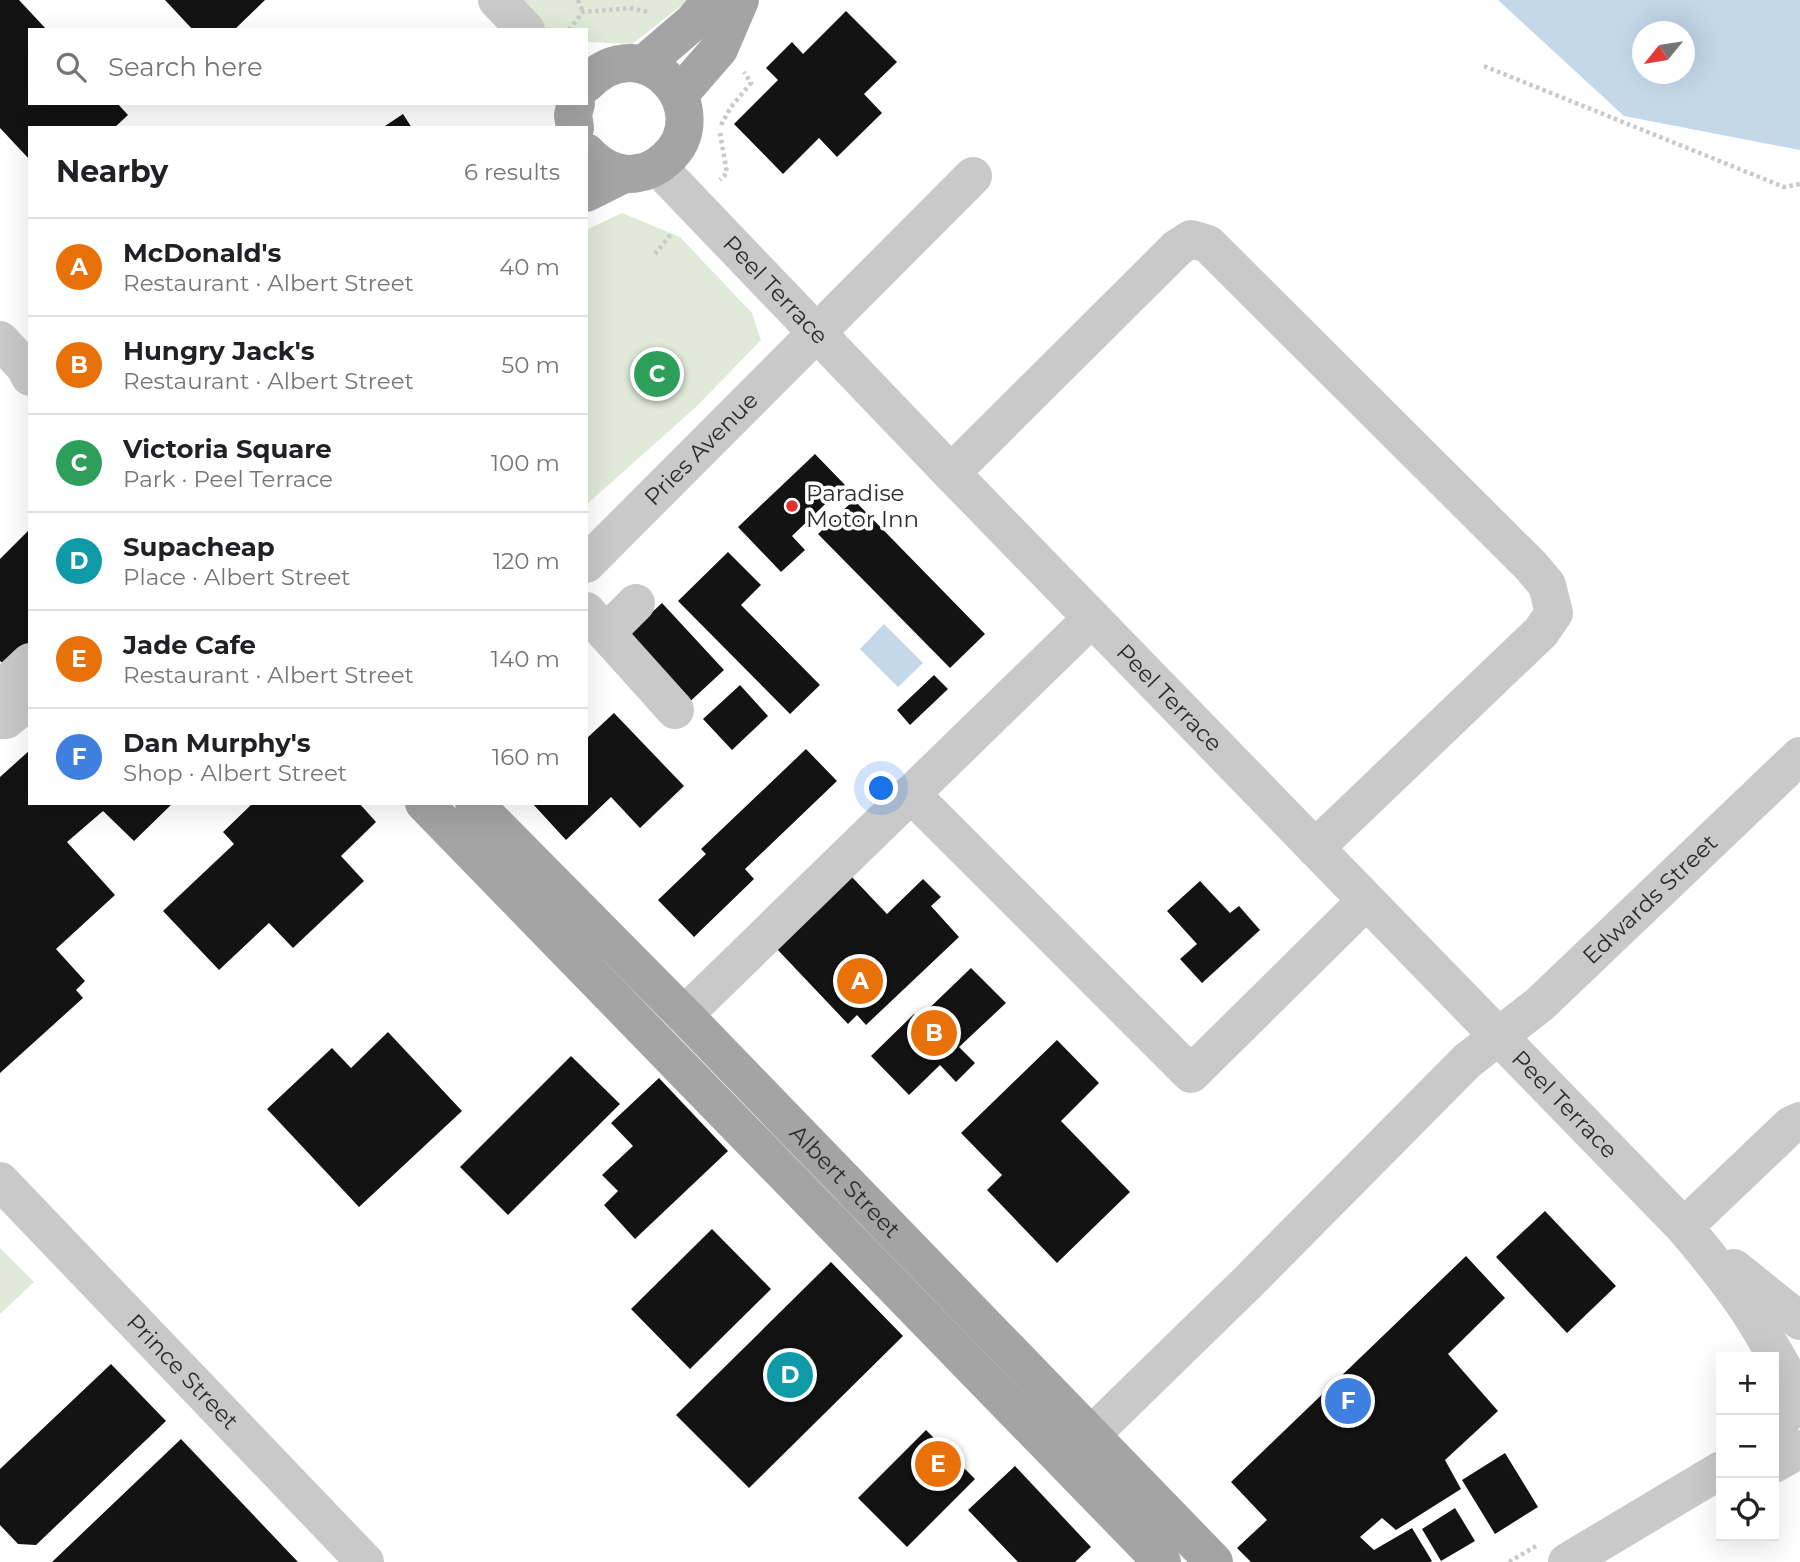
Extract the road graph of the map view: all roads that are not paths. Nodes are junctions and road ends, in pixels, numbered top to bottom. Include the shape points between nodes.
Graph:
1 (497, 0) edge
2 (711, 0) edge
3 (740, 0) edge
4 (524, 28) edge
5 (644, 64) junction
6 (588, 81) edge
7 (680, 95) junction
8 (576, 105) edge
9 (575, 126) edge
10 (588, 154) edge
11 (641, 170) junction
12 (973, 176) dead end
13 (588, 192) edge
14 (816, 333) junction
15 (0, 340) edge
16 (28, 371) edge
17 (951, 472) junction
18 (588, 562) edge
19 (636, 603) dead end
20 (1092, 618) junction
21 (596, 622) edge
22 (28, 664) edge
23 (0, 690) edge
24 (28, 702) edge
25 (674, 710) dead end
26 (0, 720) edge
27 (1800, 756) edge
28 (911, 794) junction
29 (426, 805) edge
30 (476, 805) edge
31 (1315, 848) junction
32 (1366, 901) junction
33 (684, 1015) junction
34 (1499, 1037) junction
35 (1800, 1121) edge
36 (0, 1181) edge
37 (1684, 1227) junction
38 (1800, 1321) edge
39 (1798, 1395) edge
40 (1779, 1423) edge
41 (1091, 1435) junction
42 (1800, 1449) edge
43 (1779, 1461) edge
44 (1716, 1473) edge
45 (1716, 1500) edge
46 (365, 1562) edge
47 (1162, 1562) edge
48 (1214, 1562) edge
49 (1566, 1562) edge
50 (1620, 1562) edge

1 - 4 street
2 - 5 main road
3 - 7 main road via 719,50
5 - 6 main road via 614,65
5 - 7 main road via 670,80
7 - 11 main road via 683,133 673,153
8 - 9 main road
10 - 11 main road via 606,169
11 - 13 main road
11 - 14 street, Peel Terrace via 695,206
12 - 14 street, Pries Avenue
14 - 17 street, Peel Terrace
14 - 18 street, Pries Avenue
15 - 16 street
17 - 20 street, Peel Terrace
17 - 31 street via 1154,270 1191,239 1208,244 1531,566 1547,585 1553,613 1541,632
19 - 21 street
20 - 28 street
20 - 31 street, Peel Terrace
21 - 25 street
22 - 23 street
24 - 26 street
27 - 34 street, Edwards Street via 1540,1004
28 - 32 street via 1191,1074
28 - 33 street
29 - 47 main road, Albert Street
30 - 33 main road, Albert Street
31 - 32 street, Peel Terrace
32 - 34 street, Peel Terrace
33 - 41 main road, Albert Street
34 - 37 street, Peel Terrace
34 - 41 street, Edwards Street via 1467,1061
35 - 37 street
36 - 46 street, Prince Street
37 - 38 street, Peel Terrace
37 - 39 street, Peel Terrace via 1747,1307
39 - 40 street
41 - 48 main road, Albert Street
42 - 43 street
44 - 49 street
45 - 50 street

